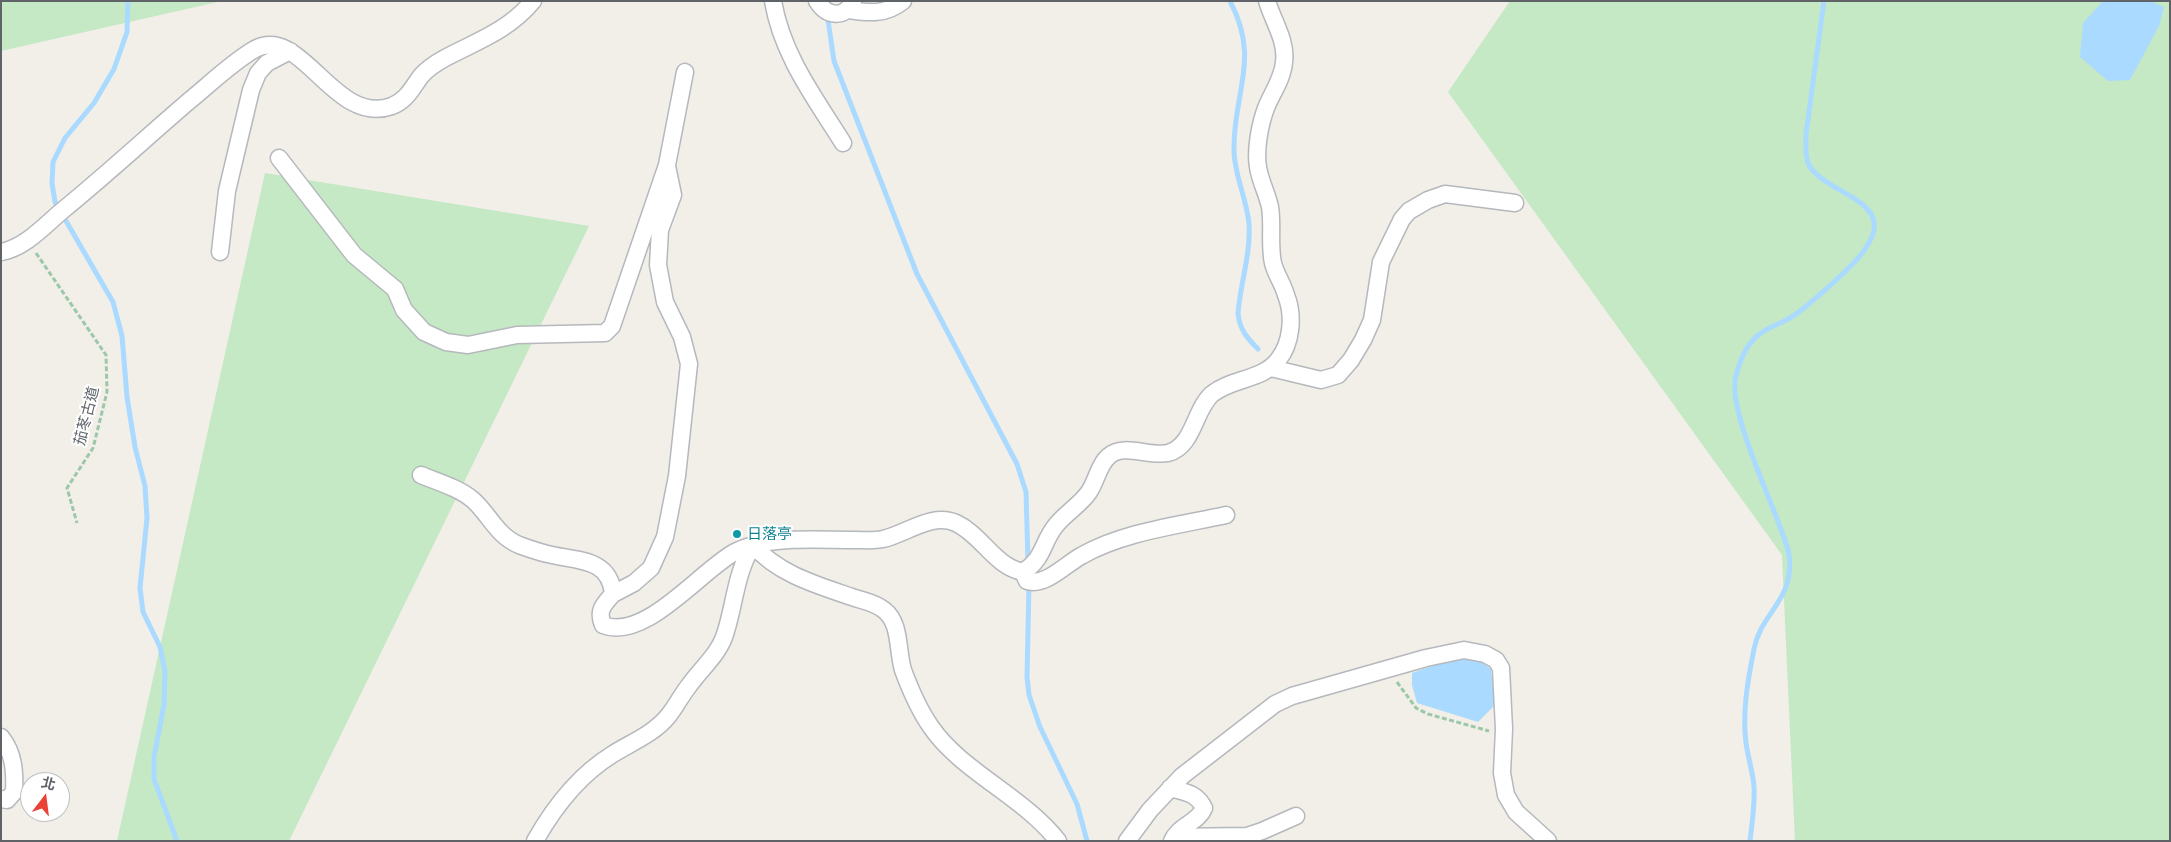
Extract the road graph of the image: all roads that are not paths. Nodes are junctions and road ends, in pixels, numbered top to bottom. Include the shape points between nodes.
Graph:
1 (533, 1) edge
2 (774, 1) edge
3 (817, 1) edge
4 (903, 1) edge
5 (1266, 1) edge
6 (851, 6) edge
7 (290, 51) junction
8 (685, 72) dead end
9 (843, 143) dead end
10 (279, 158) dead end
11 (667, 165) junction
12 (1515, 203) dead end
13 (1, 252) edge
14 (220, 252) dead end
15 (1271, 368) junction
16 (421, 475) dead end
17 (1226, 515) dead end
18 (753, 545) junction
19 (1023, 572) junction
20 (613, 594) junction
21 (1, 737) edge
22 (1170, 788) junction
23 (1, 800) edge
24 (1296, 816) dead end
25 (1173, 839) edge
26 (535, 841) edge
27 (1058, 841) edge
28 (1127, 841) edge
29 (1548, 841) edge

1 - 7 lane via 509,24 488,38 431,67 405,99 392,106 376,108 351,102
2 - 9 lane via 777,22 790,57
3 - 6 lane via 821,8 832,14 840,15
4 - 6 lane via 886,12 869,13
5 - 15 lane via 1279,30 1284,63 1265,110 1257,165 1269,205 1273,262 1291,312 1286,345
7 - 13 lane via 271,45 256,48 26,240 12,250
7 - 14 lane via 267,63 258,73 251,90 227,191
8 - 11 lane
10 - 11 lane via 354,256 395,289 404,310 415,324 446,342 468,345 518,335 605,333 612,326
11 - 20 lane via 673,195 660,230 658,265 665,302 682,338 689,364 677,476 665,537 651,568 634,583
12 - 15 lane via 1445,194 1409,211 1381,262 1373,312 1351,360 1330,379 1321,380
15 - 19 lane via 1223,386 1210,396 1182,445 1170,452 1156,455 1117,451 1108,456 1090,491 1055,526 1040,557
16 - 20 lane via 474,501 499,531 515,543 595,565 612,583
17 - 19 lane via 1105,544 1038,582 1027,582
18 - 19 lane via 789,540 880,540 933,521 948,520 965,529 1003,564
18 - 20 lane via 735,552 674,601 630,626 613,629 603,625 601,607
18 - 26 lane via 739,574 719,649 667,717 650,732 590,771 555,808
18 - 27 lane via 778,568 885,610 894,623 902,668 932,728 958,755 1043,823
21 - 23 lane via 10,748 15,776 14,792 7,800
22 - 25 lane via 1199,798 1204,808 1201,815 1182,827
22 - 28 lane
22 - 29 lane via 1241,728 1292,696 1464,650 1486,654 1501,668 1502,773 1506,795 1516,812
24 - 25 lane via 1247,836

